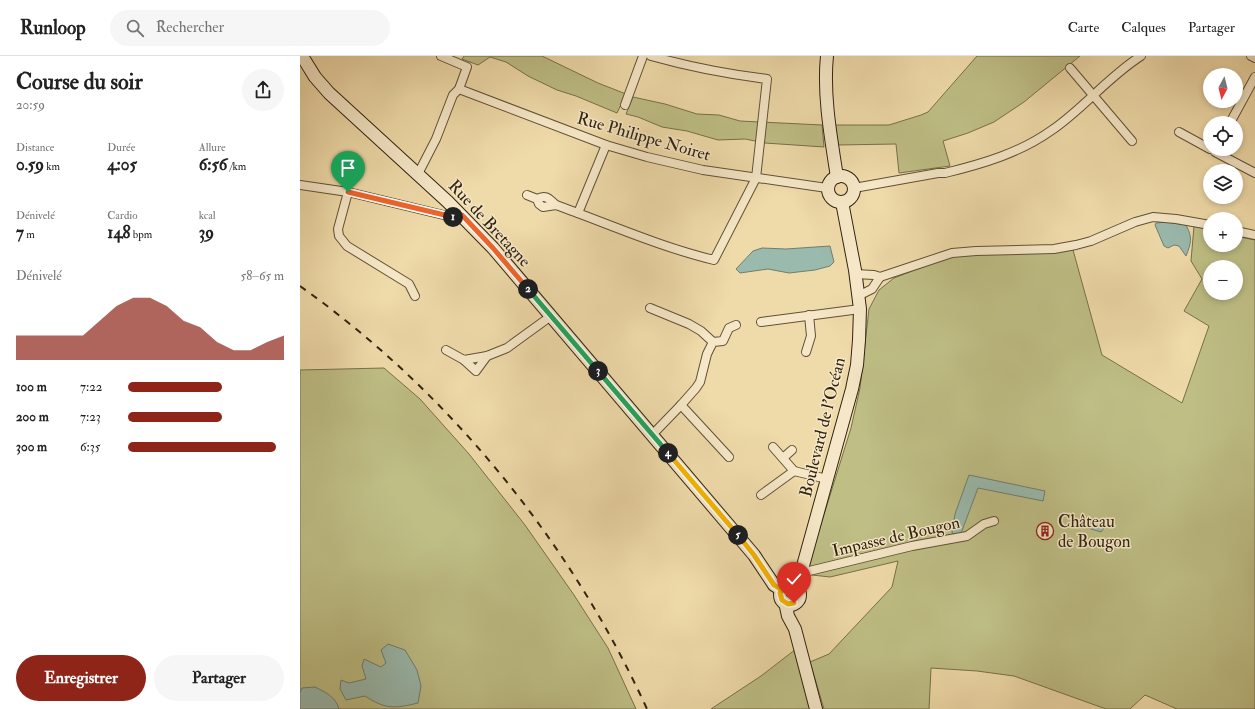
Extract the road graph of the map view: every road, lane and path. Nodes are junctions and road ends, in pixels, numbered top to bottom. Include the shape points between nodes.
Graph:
1 (302, 56) edge
2 (441, 56) edge
3 (643, 56) edge
4 (651, 56) edge
5 (827, 56) edge
6 (1141, 56) edge
7 (1251, 56) edge
8 (1255, 58) edge
9 (1070, 68) dead end
10 (1255, 77) edge
11 (459, 89) junction
12 (1093, 95) junction
13 (626, 105) dead end
14 (1234, 116) edge
15 (1179, 132) dead end
16 (1132, 141) dead end
17 (606, 145) junction
18 (1203, 145) edge
19 (1224, 156) edge
20 (1255, 173) edge
21 (418, 174) junction
22 (837, 177) junction
23 (756, 178) junction
24 (300, 185) edge
25 (828, 188) junction
26 (854, 188) junction
27 (348, 192) junction
28 (527, 195) dead end
29 (842, 202) junction
30 (578, 213) junction
31 (462, 215) junction
32 (1203, 224) edge
33 (1243, 232) edge
34 (1255, 235) edge
35 (855, 274) junction
36 (880, 277) junction
37 (415, 296) dead end
38 (858, 296) junction
39 (650, 308) dead end
40 (860, 309) junction
41 (809, 315) junction
42 (551, 316) junction
43 (761, 322) dead end
44 (736, 325) dead end
45 (713, 342) junction
46 (446, 350) dead end
47 (806, 352) dead end
48 (487, 356) junction
49 (464, 360) junction
50 (681, 405) junction
51 (653, 434) junction
52 (773, 447) dead end
53 (792, 450) dead end
54 (729, 457) dead end
55 (783, 458) junction
56 (794, 471) junction
57 (827, 479) junction
58 (760, 494) dead end
59 (994, 521) dead end
60 (801, 574) junction
61 (795, 587) junction
62 (782, 590) junction
63 (790, 602) junction
64 (816, 709) edge

1 - 21 main road, Rue de Bretagne via 329,93
2 - 11 street via 467,66
3 - 13 street
4 - 23 street via 693,68 767,79
5 - 22 main road via 830,135
6 - 12 street
7 - 8 street
9 - 12 street
10 - 14 street
11 - 17 street, Rue Philippe Noiret
11 - 21 street via 453,95 436,139
12 - 16 street
12 - 26 street via 1052,130 1023,147 984,163 945,173
15 - 18 street
17 - 23 street, Rue Philippe Noiret via 703,170
17 - 30 street
19 - 20 street
21 - 31 main road, Rue de Bretagne
22 - 25 main road via 831,181
22 - 26 main road via 848,178
23 - 25 street, Rue Philippe Noiret
23 - 30 street via 714,260 637,236
24 - 27 street
25 - 29 main road via 831,199
26 - 29 main road via 850,199
27 - 31 street via 452,217
27 - 37 street via 338,229 339,236 347,246 409,284
28 - 30 street via 537,199 543,207 556,205
29 - 35 main road, Boulevard de l'Océan
31 - 42 main road, Rue de Bretagne
32 - 36 street via 1153,218 1134,222 1076,245 1054,249 952,253
33 - 34 street
35 - 36 street
35 - 38 main road, Boulevard de l'Océan
36 - 38 street via 872,289
38 - 40 main road, Boulevard de l'Océan
39 - 45 street via 689,324
40 - 41 street
40 - 57 main road, Boulevard de l'Océan via 853,383
41 - 43 street
41 - 47 street via 811,336
42 - 48 street via 507,348
42 - 51 main road, Rue de Bretagne
44 - 45 street via 729,328 723,342
45 - 50 street via 700,382
46 - 49 street
48 - 49 street
48 - 49 street via 476,371
50 - 51 street
50 - 54 street
51 - 62 main road, Rue de Bretagne via 754,555 774,585
52 - 55 street
53 - 55 street
55 - 56 street
56 - 57 street
56 - 58 street
57 - 60 main road, Boulevard de l'Océan
59 - 60 street, Impasse de Bougon via 984,524 967,536 912,546
60 - 61 main road, Boulevard de l'Océan
61 - 62 main road via 786,586
61 - 63 main road via 800,595
62 - 63 main road via 781,597
63 - 64 main road via 788,616 795,629

